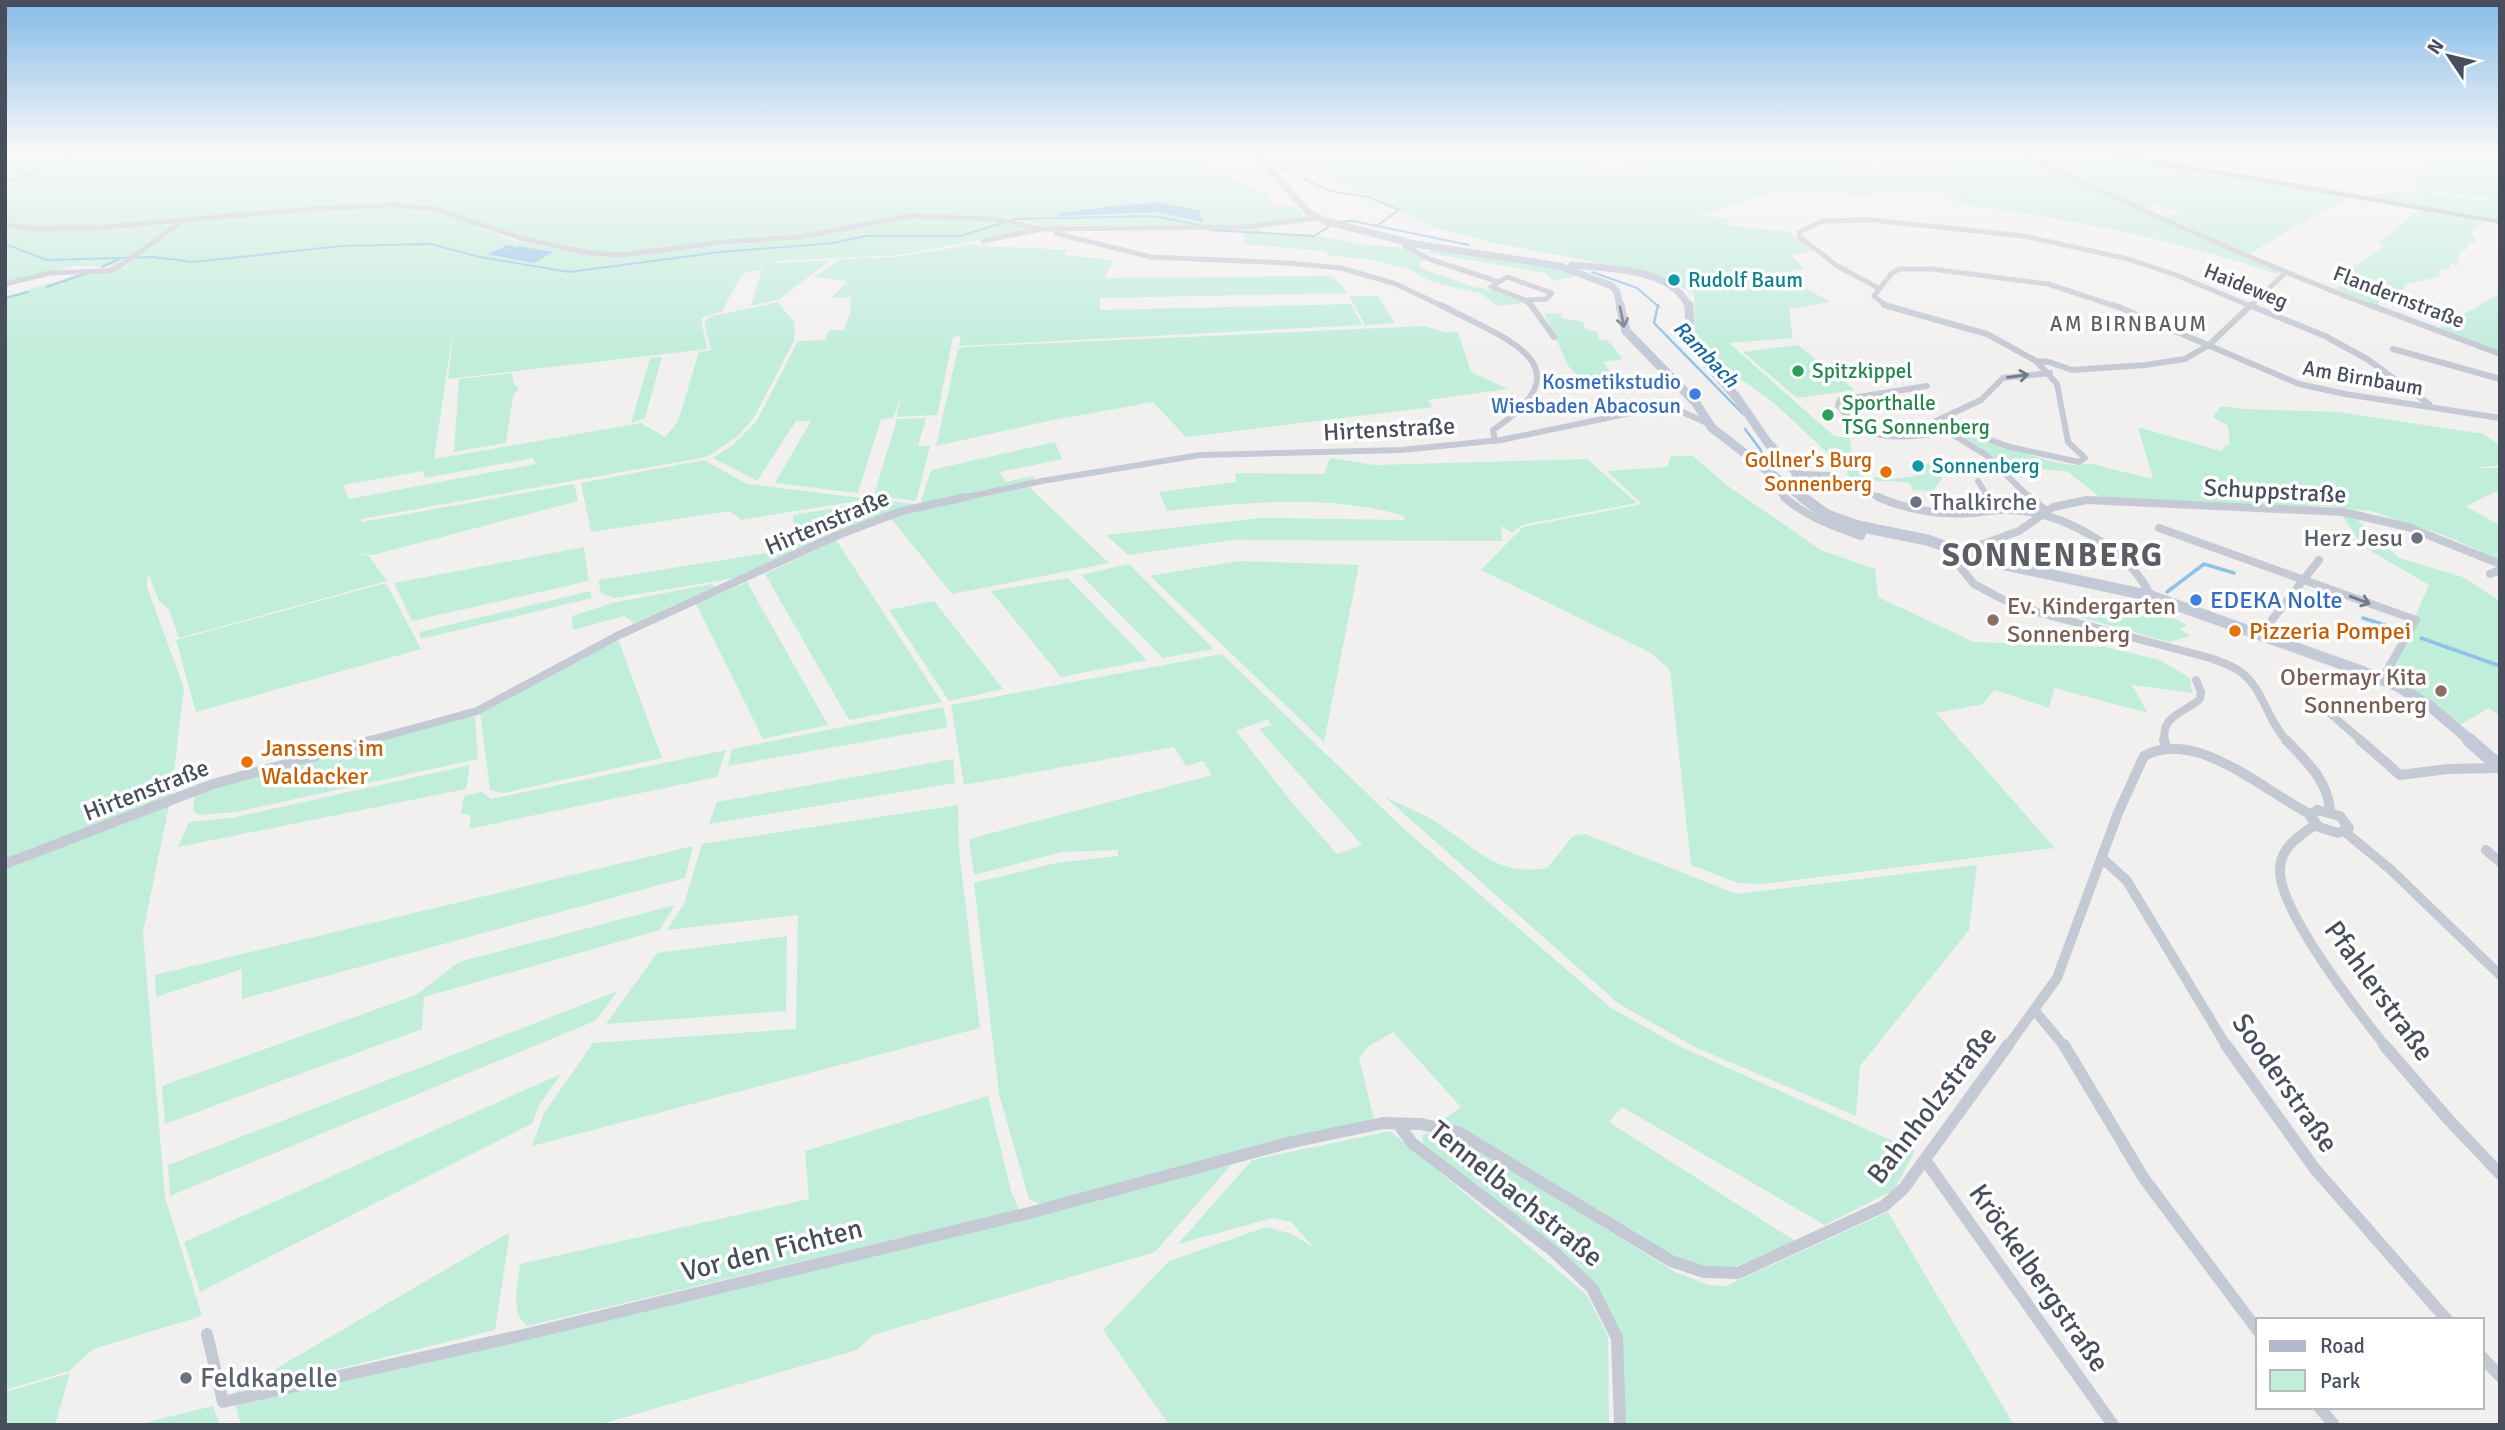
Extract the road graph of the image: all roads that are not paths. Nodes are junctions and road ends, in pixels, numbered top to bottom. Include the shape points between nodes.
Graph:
1 (183, 220) junction
2 (186, 220) edge
3 (466, 220) edge
4 (888, 220) edge
5 (994, 220) edge
6 (1303, 220) edge
7 (1323, 220) edge
8 (1843, 220) edge
9 (1861, 220) edge
10 (2163, 220) edge
11 (5, 225) edge
12 (1057, 228) junction
13 (1041, 229) junction
14 (983, 241) dead end
15 (1405, 242) junction
16 (1582, 269) junction
17 (2285, 272) junction
18 (1499, 282) junction
19 (5, 284) edge
20 (1878, 288) junction
21 (1528, 300) junction
22 (2249, 304) junction
23 (1554, 337) dead end
24 (2208, 345) junction
25 (2393, 349) dead end
26 (2500, 354) edge
27 (2036, 361) junction
28 (2050, 373) junction
29 (2500, 379) edge
30 (1927, 386) dead end
31 (2430, 405) junction
32 (2500, 418) edge
33 (1709, 424) junction
34 (1945, 431) junction
35 (1495, 441) junction
36 (1797, 474) junction
37 (1772, 476) junction
38 (1978, 481) dead end
39 (1788, 487) junction
40 (2003, 509) junction
41 (2045, 513) junction
42 (1864, 528) junction
43 (2159, 528) dead end
44 (1966, 554) junction
45 (2319, 560) dead end
46 (2500, 564) edge
47 (2500, 570) edge
48 (2490, 574) dead end
49 (2304, 580) junction
50 (2151, 596) junction
51 (2261, 634) junction
52 (2382, 679) junction
53 (2196, 680) dead end
54 (2319, 704) dead end
55 (2166, 748) junction
56 (2500, 767) edge
57 (2330, 811) junction
58 (2313, 819) junction
59 (2345, 832) junction
60 (2486, 850) dead end
61 (2103, 859) junction
62 (2500, 862) edge
63 (5, 864) edge
64 (2500, 975) edge
65 (2035, 1011) junction
66 (1398, 1124) junction
67 (1925, 1160) junction
68 (2500, 1174) edge
69 (2445, 1318) edge
70 (2256, 1328) edge
71 (207, 1334) dead end
72 (2484, 1359) edge
73 (2500, 1376) edge
74 (2321, 1409) edge
75 (1620, 1425) edge
76 (2113, 1425) edge
77 (2334, 1425) edge

1 - 2 street
1 - 11 street via 47,229
1 - 19 street via 108,271 54,273
3 - 4 street via 523,239 590,253 622,254 800,237
5 - 13 street
6 - 12 street via 1245,227
7 - 15 main road
8 - 20 street, Haideweg via 1823,221 1799,232 1800,237 1836,265
9 - 22 street, Haideweg via 2035,238 2127,259
10 - 17 street, Flandernstraße
12 - 13 street
12 - 35 street via 1056,233 1062,235 1151,257 1256,260 1365,273 1425,295 1526,353 1536,364 1531,396 1522,411 1493,430
13 - 14 street
15 - 16 main road
15 - 18 street via 1429,259
16 -> 33 main road via 1616,290 1626,331 1700,407
16 - 36 main road via 1640,274 1684,295 1695,349
17 - 22 street
17 - 26 street, Flandernstraße
18 - 21 street via 1491,287
18 - 21 street via 1507,277 1552,293 1546,299
20 - 24 street, Am Birnbaum via 1892,273 1909,268 2025,279 2076,291
20 - 27 street via 1874,296 1884,305 1987,334
21 - 23 street
22 - 24 street
22 - 31 street, Haideweg via 2347,346
24 - 27 street via 2185,359 2143,365 2072,370
24 - 31 street, Am Birnbaum via 2299,384
25 - 29 street, Flandernstraße
27 - 28 street
34 -> 28 street via 1936,421 1974,407 2003,378
28 - 34 street via 2057,384 2068,442 2084,456 2079,463 2041,456 1966,431
30 - 34 street via 1852,396 1838,405 1868,431 1929,435
31 - 32 street, Am Birnbaum
33 - 35 street, Hirtenstraße via 1676,409 1655,408
33 - 37 main road
34 - 41 street via 1996,464
35 - 63 street, Hirtenstraße via 1401,450 1200,456 1042,481 889,514 619,635 477,711 213,784
36 - 39 main road
36 - 40 street via 1828,474 1898,505 1966,513
37 - 39 main road
37 - 42 street via 1769,480 1775,489 1806,512 1861,536
38 - 40 street via 1988,498
39 - 42 main road via 1826,515
40 - 41 street
41 - 44 street via 2019,531
41 - 46 street, Schuppstraße via 2065,503 2087,500 2333,510 2408,527
41 - 50 street via 2129,563
42 - 44 main road via 1920,538
43 - 49 street
44 - 50 main road
44 - 57 street via 1962,574 1985,592 2036,611 2213,658 2241,672 2256,686 2281,735 2315,772 2329,798
45 - 49 street
47 - 48 street
49 - 51 street
49 -> 52 street via 2416,620
50 - 51 main road
51 - 52 main road
52 - 56 main road via 2431,707
53 - 55 street via 2203,697 2165,722
54 - 56 street via 2400,775
55 - 58 street via 2220,760
55 - 61 street, Bahnholzstraße via 2141,760
57 - 58 street via 2317,810
57 - 59 street via 2347,822
58 - 59 street via 2333,832
58 - 68 street, Pfahlerstraße via 2282,859 2281,883 2294,911 2338,983 2387,1049
59 - 64 street
60 - 62 street
61 - 65 street, Bahnholzstraße via 2057,978
61 - 69 street, Sooderstraße via 2127,881 2233,1054 2297,1146
65 - 67 street, Bahnholzstraße
65 - 70 street via 2053,1029 2158,1198
66 - 67 street, Bahnholzstraße via 1458,1132 1671,1261 1698,1273 1721,1276 1762,1263 1885,1206
66 - 71 street, Vor den Fichten via 1383,1123 1288,1143 1003,1219 223,1402
66 - 75 street, Tennelbachstraße via 1412,1143 1552,1250 1592,1288 1617,1338
67 - 76 street, Kröckelbergstraße
72 - 73 street
74 - 77 street

